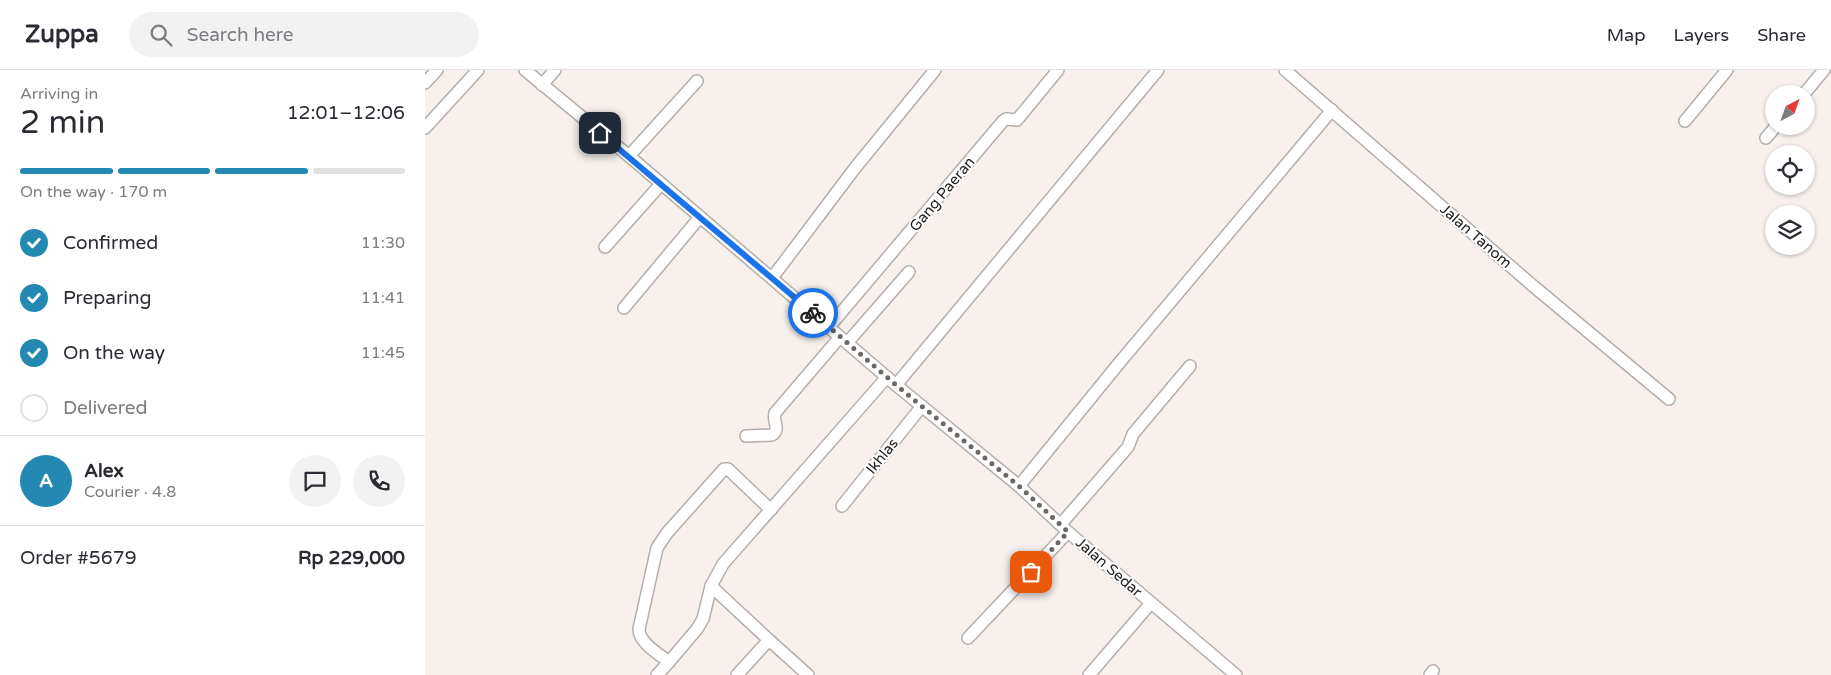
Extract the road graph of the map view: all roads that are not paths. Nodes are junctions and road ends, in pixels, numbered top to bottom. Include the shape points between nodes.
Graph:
1 (437, 70) edge
2 (478, 70) edge
3 (525, 70) edge
4 (555, 70) edge
5 (935, 70) edge
6 (1058, 70) edge
7 (1158, 70) edge
8 (1285, 70) edge
9 (1727, 70) edge
10 (1824, 70) edge
11 (697, 81) dead end
12 (425, 83) edge
13 (542, 84) junction
14 (1812, 85) edge
15 (1332, 110) junction
16 (1685, 121) dead end
17 (425, 128) edge
18 (1769, 135) edge
19 (1767, 138) dead end
20 (629, 156) junction
21 (661, 184) junction
22 (700, 217) junction
23 (605, 247) dead end
24 (909, 272) dead end
25 (771, 278) junction
26 (624, 308) dead end
27 (829, 328) junction
28 (844, 340) junction
29 (1190, 366) dead end
30 (892, 381) junction
31 (1669, 399) dead end
32 (922, 406) junction
33 (747, 436) dead end
34 (1019, 486) junction
35 (842, 506) dead end
36 (771, 510) junction
37 (1064, 528) junction
38 (711, 586) junction
39 (1151, 603) junction
40 (968, 638) dead end
41 (769, 640) junction
42 (669, 662) junction
43 (657, 675) edge
44 (737, 675) edge
45 (808, 675) edge
46 (1089, 675) edge
47 (1236, 675) edge

1 - 12 street
2 - 17 street
3 - 13 street, Jalan Sedar
4 - 13 street
5 - 25 street
6 - 27 street, Gang Paeran via 1017,120 1003,121
7 - 30 street
8 - 15 street, Jalan Tanom
9 - 16 street
10 - 14 street
11 - 20 street
13 - 20 street, Jalan Sedar
15 - 31 street, Jalan Tanom via 1531,285
15 - 34 street
18 - 19 street
20 - 21 street, Jalan Sedar
21 - 22 street, Jalan Sedar
21 - 23 street
22 - 25 street, Jalan Sedar
22 - 26 street
24 - 28 street
25 - 27 street, Jalan Sedar
27 - 28 street, Jalan Sedar
28 - 30 street, Jalan Sedar
28 - 33 street via 775,412 777,429 774,433
29 - 37 street via 1133,434 1128,447
30 - 32 street, Jalan Sedar
30 - 36 street
32 - 34 street, Jalan Sedar
32 - 35 street, Ikhlas
34 - 37 street, Jalan Sedar
36 - 38 street via 723,564
36 - 42 street via 728,469 724,469 667,533 657,548 639,633 645,643
37 - 39 street, Jalan Sedar
37 - 40 street
38 - 41 street
38 - 42 street via 703,619
39 - 46 street
39 - 47 street, Jalan Sedar
41 - 44 street
41 - 45 street
42 - 43 street

